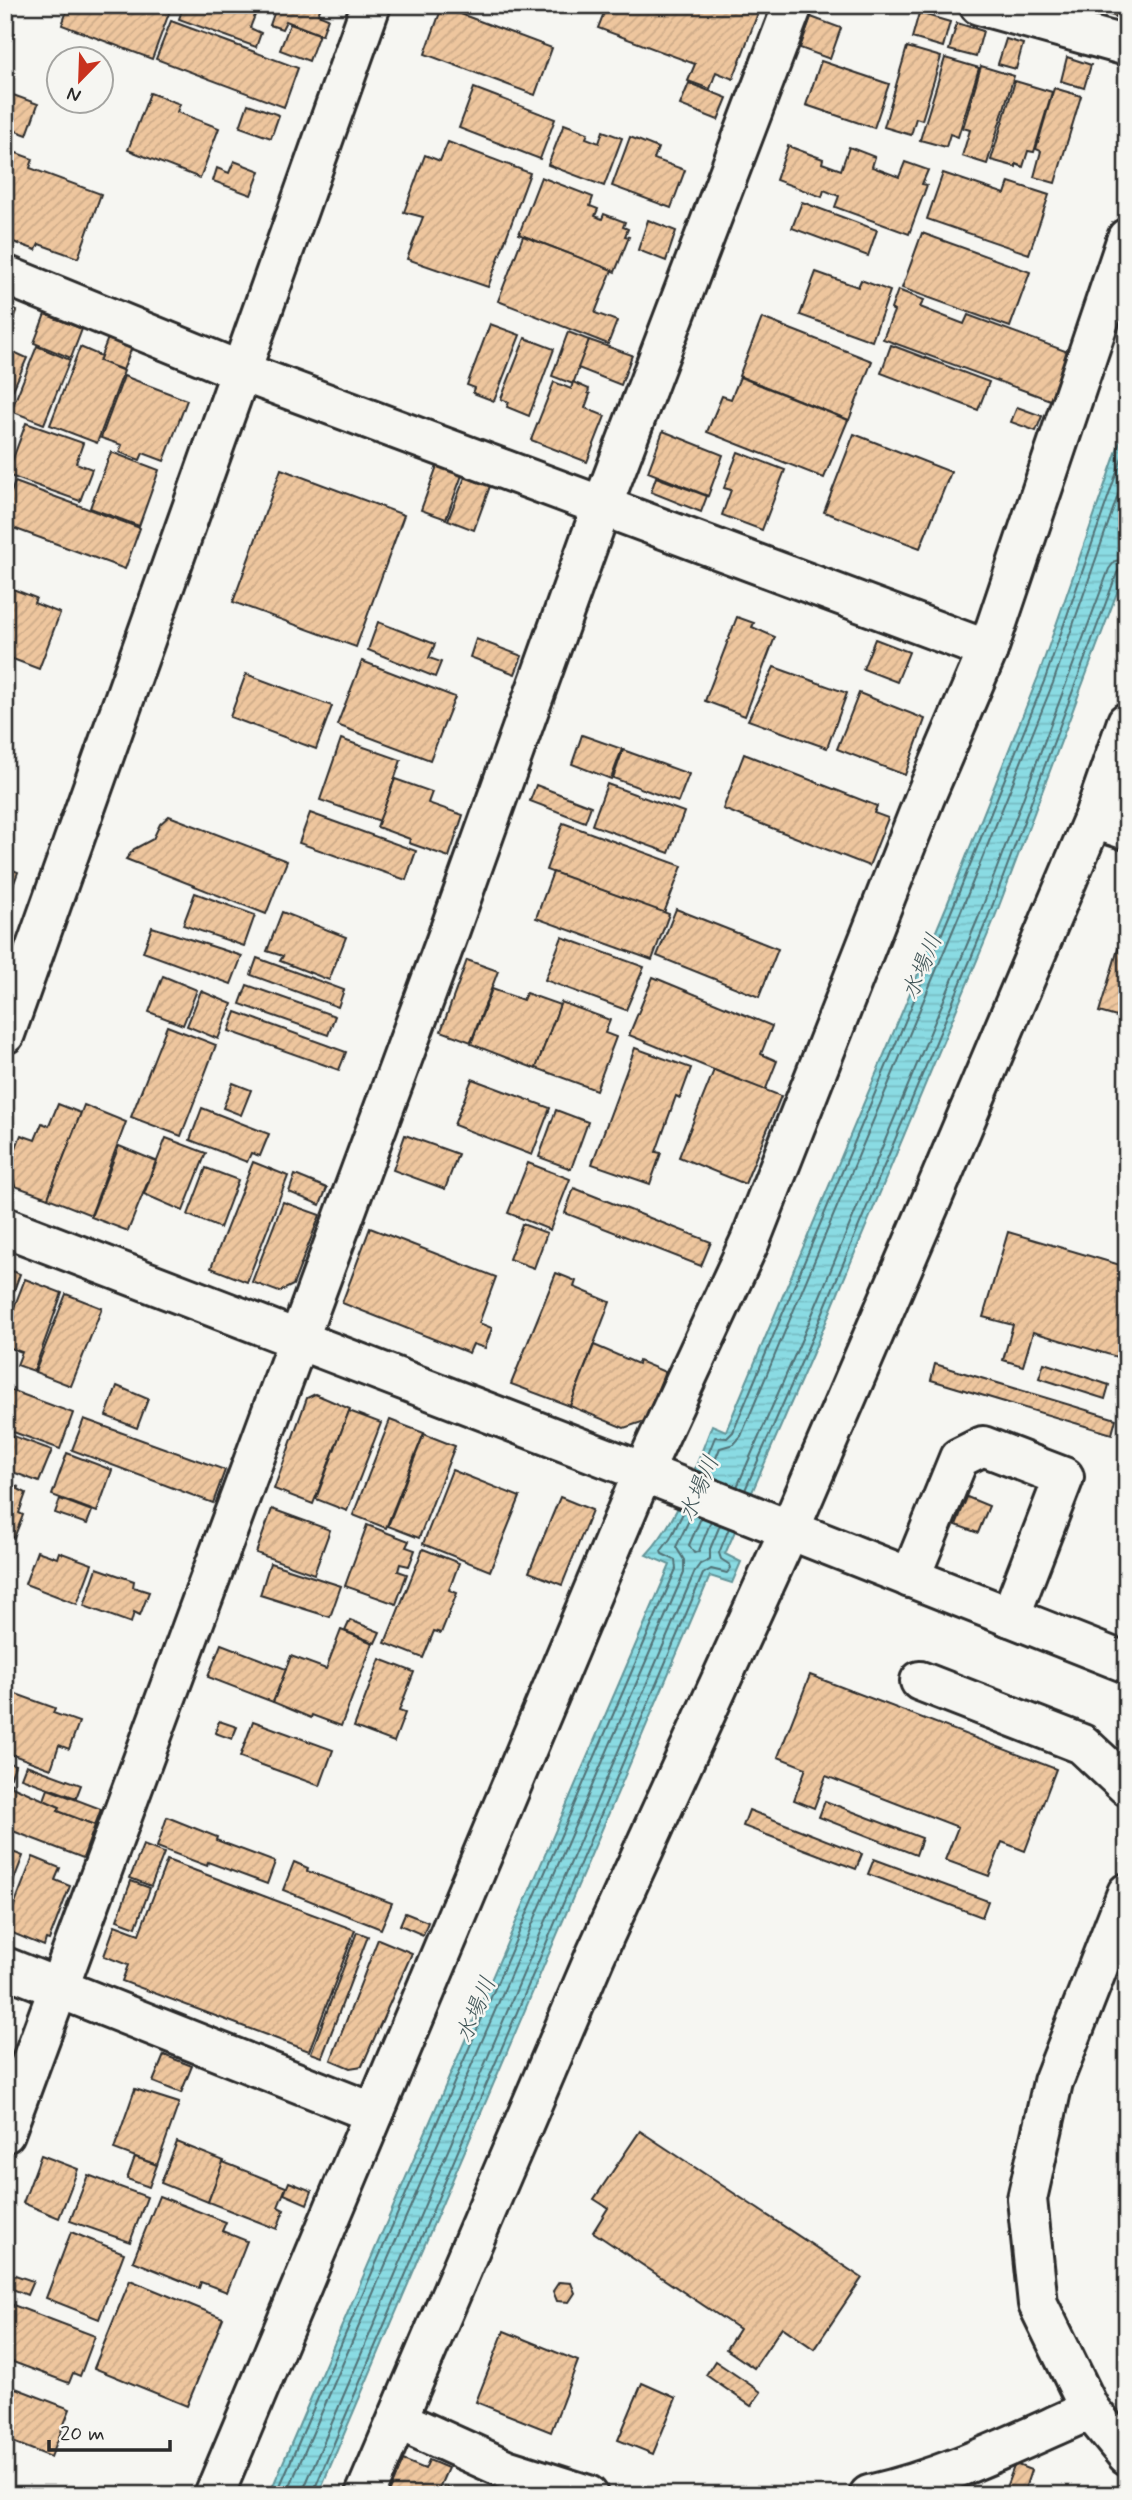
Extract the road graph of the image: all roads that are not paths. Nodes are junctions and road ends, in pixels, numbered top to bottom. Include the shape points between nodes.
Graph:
1 (371, 5) edge
2 (793, 5) edge
3 (979, 5) edge
4 (1127, 46) edge
5 (1127, 237) edge
6 (5, 275) edge
7 (240, 371) junction
8 (602, 506) junction
9 (988, 650) junction
10 (1127, 722) edge
11 (1110, 824) edge
12 (5, 1034) edge
13 (5, 1227) edge
14 (298, 1340) junction
15 (653, 1476) junction
16 (778, 1527) junction
17 (910, 1578) junction
18 (1010, 1617) junction
19 (1127, 1663) edge
20 (920, 1681) dead end
21 (1127, 1786) edge
22 (1127, 1893) edge
23 (5, 1967) edge
24 (59, 1987) junction
25 (374, 2113) junction
26 (5, 2133) edge
27 (1090, 2410) junction
28 (398, 2420) junction
29 (1127, 2455) edge
30 (214, 2495) edge
31 (365, 2495) edge
32 (588, 2495) edge
33 (869, 2495) edge

1 - 7 street
2 - 8 street
3 - 4 street
5 - 9 street
6 - 7 street
7 - 8 street
7 - 12 street
8 - 9 street
8 - 14 street
9 - 15 street
10 - 11 street
11 - 16 street
13 - 14 street
14 - 15 street
14 - 24 street
15 - 16 street
15 - 25 street
16 - 17 street
16 - 28 street
17 - 18 street
17 - 18 street via 959,1458 983,1446 1064,1477
18 - 19 street
20 - 21 street via 1082,1744
22 - 27 street via 1053,2082 1027,2199 1038,2304
23 - 24 street
24 - 25 street
24 - 26 street
25 - 30 street
27 - 29 street
27 - 33 street via 962,2466
28 - 31 street
28 - 32 street via 506,2469

